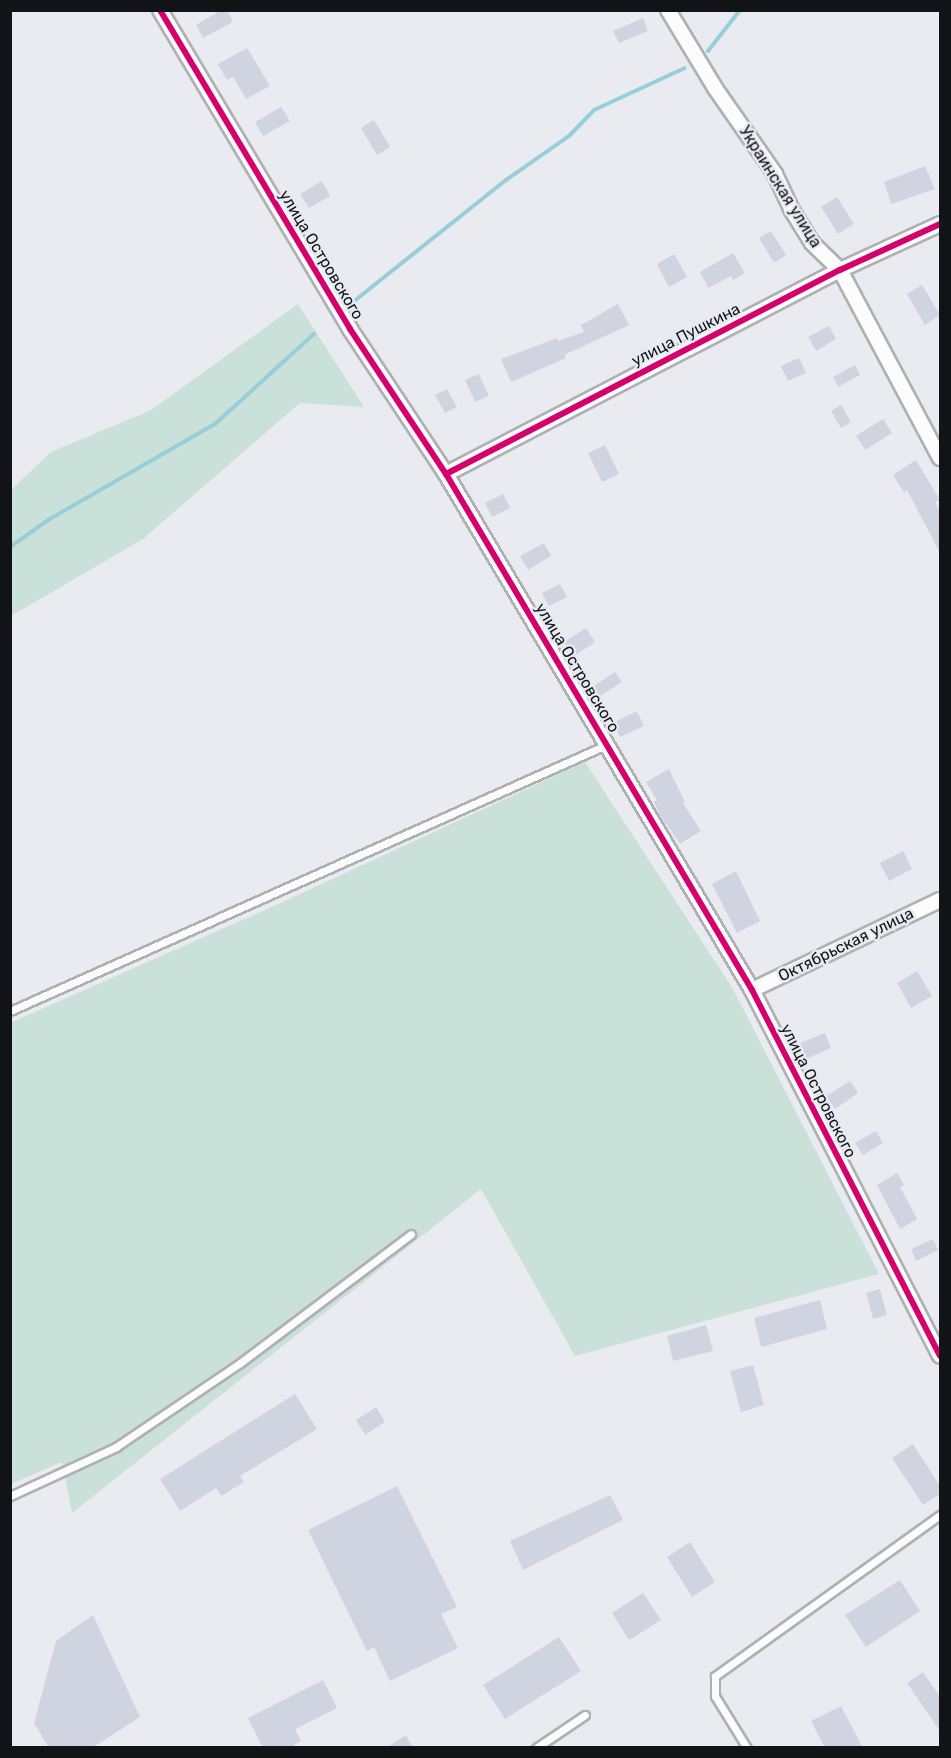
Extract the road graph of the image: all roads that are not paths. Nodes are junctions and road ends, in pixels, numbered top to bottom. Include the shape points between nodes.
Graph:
1 (160, 10) edge
2 (668, 10) edge
3 (940, 224) edge
4 (840, 270) junction
5 (940, 458) edge
6 (446, 474) junction
7 (606, 744) junction
8 (940, 900) edge
9 (752, 990) junction
10 (10, 1011) edge
11 (411, 1234) dead end
12 (940, 1356) edge
13 (10, 1496) edge
14 (940, 1515) edge
15 (585, 1715) dead end
16 (536, 1748) edge
17 (747, 1748) edge

1 - 6 street, улица Островского via 350,329
2 - 4 street, Украинская улица via 715,88 775,174 812,243
3 - 4 street, улица Пушкина
4 - 5 street, Украинская улица
4 - 6 street, улица Пушкина
6 - 7 street, улица Островского
7 - 9 street, улица Островского
7 - 10 lane
8 - 9 street, Октябрьская улица
9 - 12 street, улица Островского
11 - 13 lane via 240,1363 116,1447
14 - 17 lane via 715,1676 715,1696
15 - 16 lane

